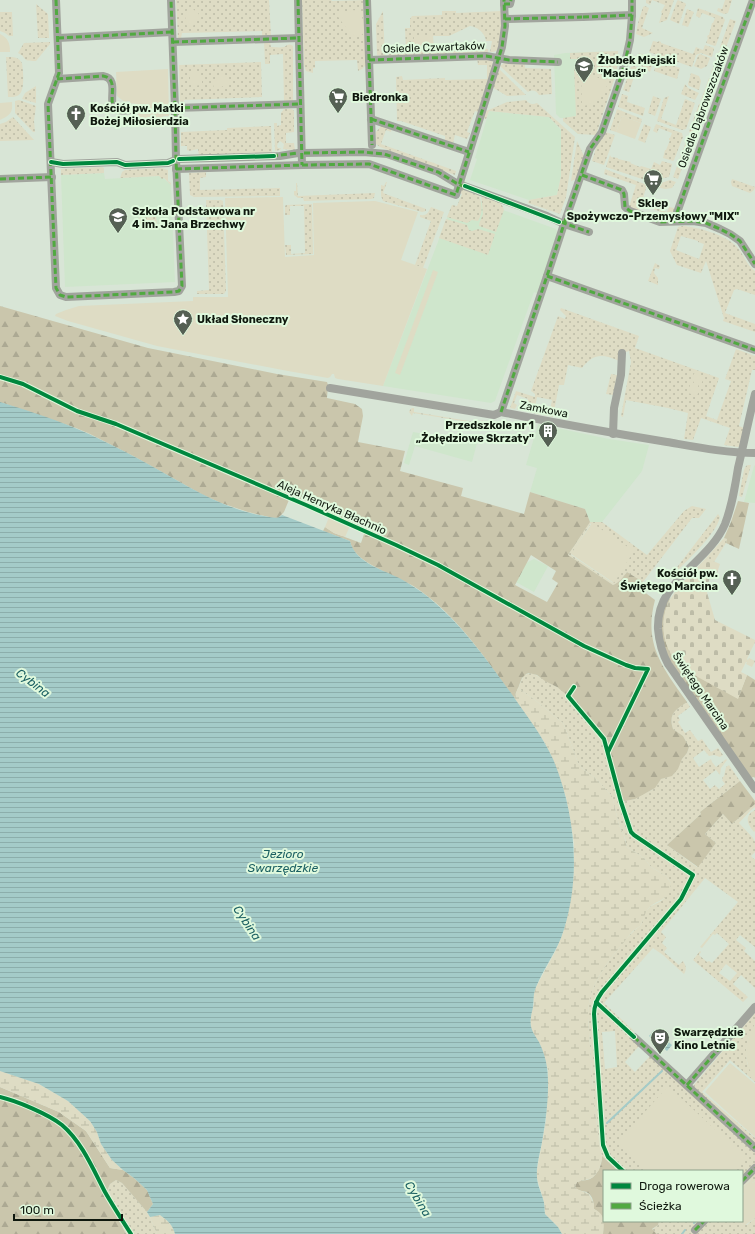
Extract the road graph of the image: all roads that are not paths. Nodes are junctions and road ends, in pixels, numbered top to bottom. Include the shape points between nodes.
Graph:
1 (56, 0) edge
2 (171, 0) edge
3 (298, 0) edge
4 (367, 0) edge
5 (632, 0) edge
6 (753, 0) edge
7 (507, 1) edge
8 (632, 15) junction
9 (505, 19) junction
10 (172, 32) junction
11 (58, 38) junction
12 (299, 38) junction
13 (173, 42) junction
14 (498, 58) junction
15 (369, 60) junction
16 (558, 62) dead end
17 (57, 79) junction
18 (300, 104) junction
19 (175, 108) junction
20 (131, 110) dead end
21 (371, 119) junction
22 (372, 145) dead end
23 (468, 152) junction
24 (51, 162) junction
25 (302, 165) junction
26 (176, 169) junction
27 (582, 175) junction
28 (52, 177) junction
29 (0, 179) edge
30 (459, 184) junction
31 (674, 221) junction
32 (564, 224) junction
33 (589, 232) dead end
34 (755, 264) edge
35 (548, 276) junction
36 (755, 350) edge
37 (622, 354) dead end
38 (330, 388) dead end
39 (755, 394) edge
40 (498, 414) junction
41 (613, 434) junction
42 (742, 453) junction
43 (755, 453) edge
44 (755, 789) edge
45 (755, 1007) edge
46 (634, 1038) dead end
47 (687, 1085) junction
48 (755, 1148) edge
49 (755, 1168) edge
50 (743, 1181) edge
51 (703, 1222) edge
52 (695, 1230) dead end

1 - 11 street
2 - 10 street
3 - 12 street
4 - 15 street, Osiedle Czwartaków
5 - 8 street
6 - 31 street, Osiedle Dąbrowszczaków
7 - 9 street, Osiedle Czwartaków
8 - 9 street
8 - 27 street via 629,45 621,77 602,132 591,146
9 - 14 street, Osiedle Czwartaków
10 - 11 street
10 - 13 street
11 - 17 street
12 - 13 street
12 - 18 street
13 - 19 street
14 - 15 street, Osiedle Czwartaków via 484,56
14 - 16 street, Osiedle Czwartaków
14 - 23 street, Osiedle Czwartaków
15 - 21 street, Osiedle Czwartaków
17 - 20 street via 108,77 112,83 114,107
17 - 24 street via 48,104
18 - 19 street
18 - 25 street
19 - 26 street
21 - 22 street, Osiedle Czwartaków
21 - 23 street
23 - 30 street, Osiedle Czwartaków
24 - 28 street
24 - 30 street via 117,162 125,165 301,153 363,152 384,154 438,172
25 - 26 street
25 - 30 street, Osiedle Czwartaków via 372,164 456,194
26 - 28 street via 182,282 180,290 174,292 66,297 60,295 56,288
27 - 31 street via 622,190 625,207 628,210 660,222
27 - 32 street
28 - 29 street
30 - 32 street
31 - 34 street via 700,222 730,234 742,244
32 - 33 street
32 - 35 street
35 - 36 street
35 - 40 street
37 - 41 street
38 - 40 street, Zamkowa
39 - 42 street, Świętego Marcina
40 - 41 street, Zamkowa
41 - 42 street, Zamkowa
42 - 43 street, Zamkowa
42 - 44 street, Świętego Marcina via 723,528 669,591 661,605 658,624 659,640 668,664
45 - 47 street
46 - 47 street
47 - 48 street
49 - 50 street
51 - 52 street

